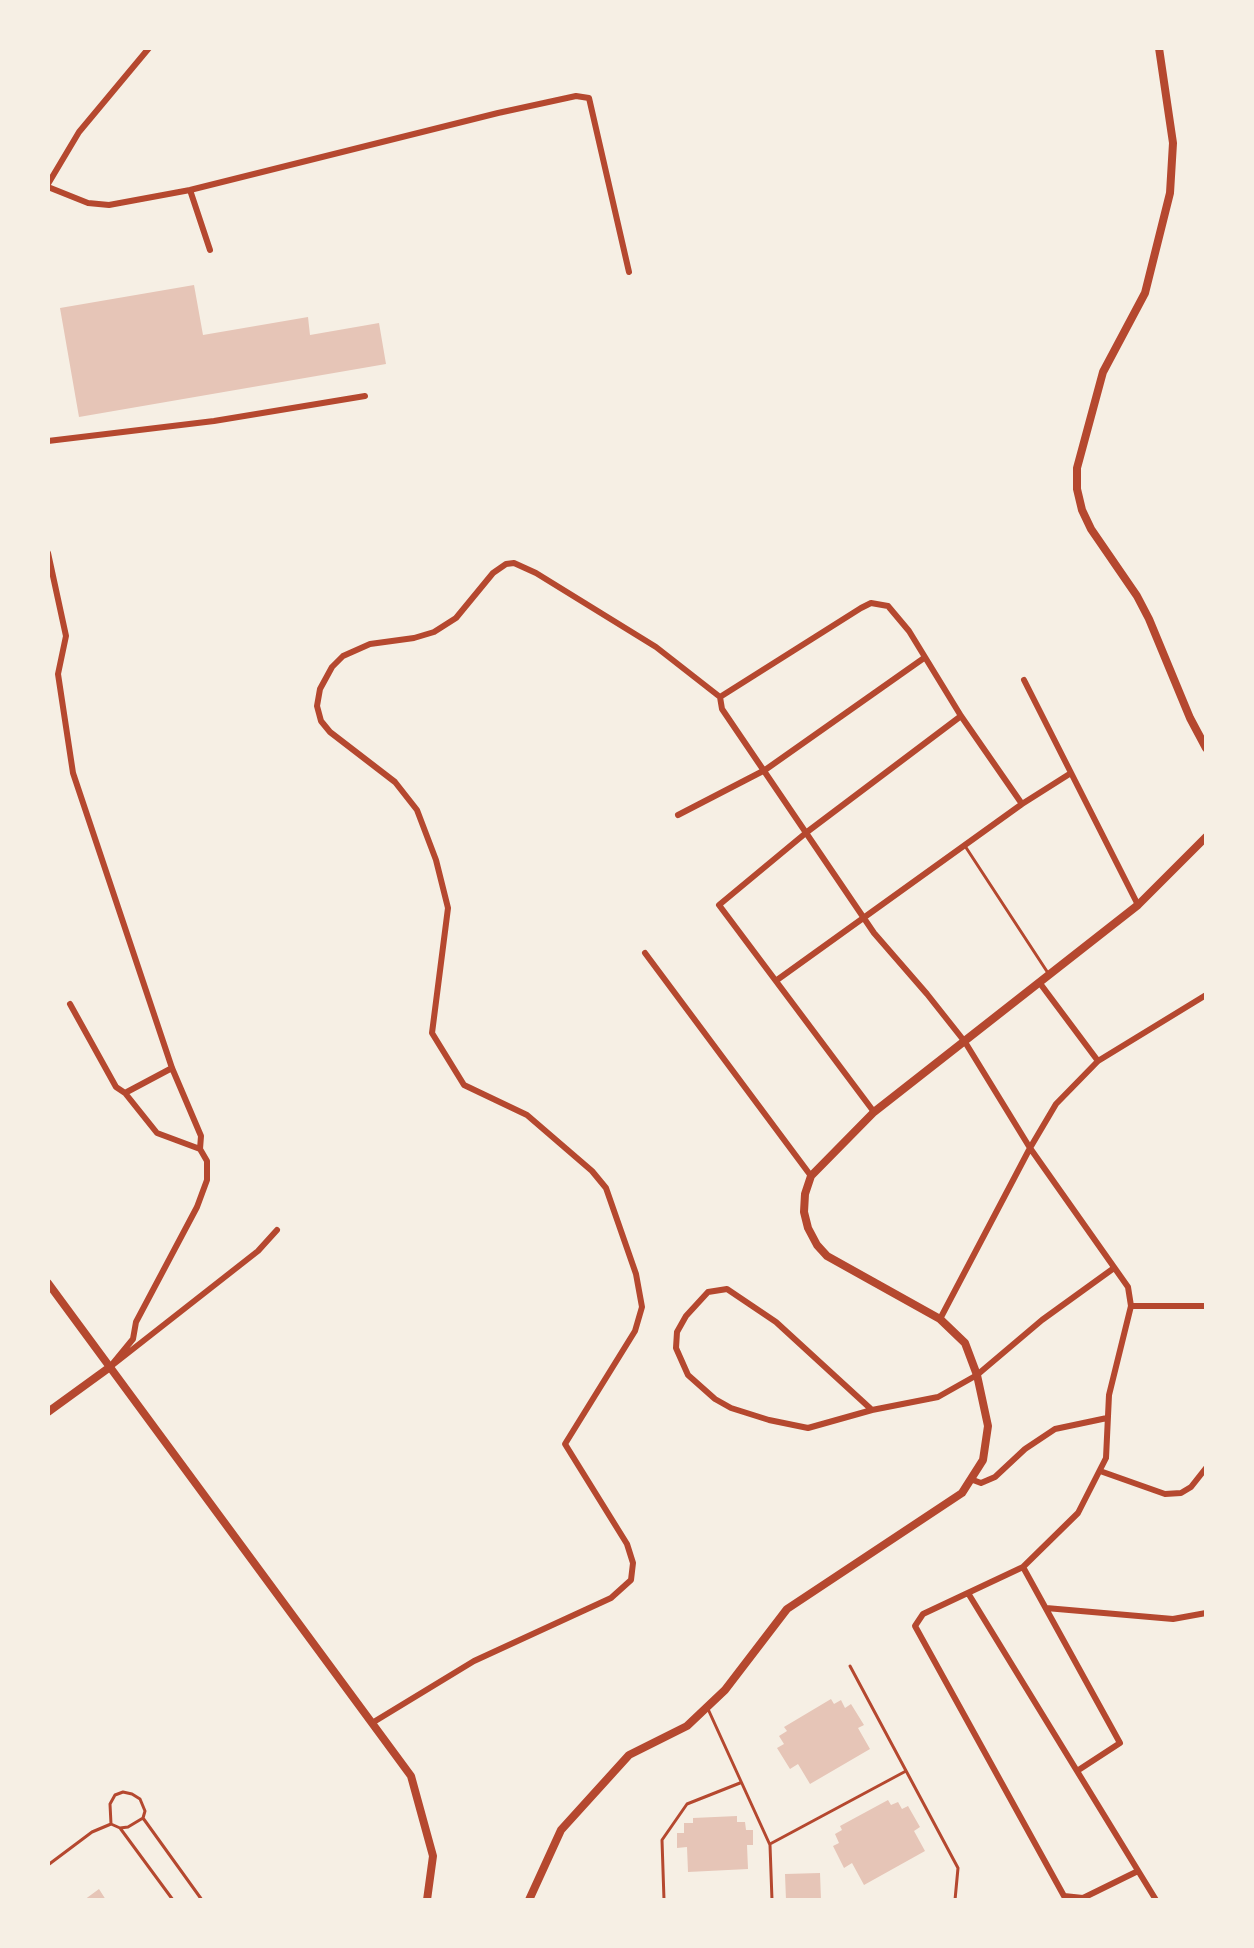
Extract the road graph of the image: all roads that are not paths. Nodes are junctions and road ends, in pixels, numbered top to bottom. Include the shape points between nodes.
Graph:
1 (149, 48) edge
2 (1159, 48) edge
3 (48, 186) edge
4 (190, 190) junction
5 (210, 250) dead end
6 (629, 272) dead end
7 (365, 396) dead end
8 (48, 441) edge
9 (48, 553) edge
10 (924, 658) junction
11 (1024, 680) dead end
12 (720, 697) junction
13 (961, 716) junction
14 (1206, 748) edge
15 (765, 770) junction
16 (1071, 773) junction
17 (1022, 804) junction
18 (678, 815) dead end
19 (807, 832) junction
20 (1205, 840) edge
21 (966, 846) junction
22 (1138, 905) junction
23 (865, 919) junction
24 (645, 952) dead end
25 (1049, 975) junction
26 (777, 980) junction
27 (1039, 982) junction
28 (1206, 995) edge
29 (70, 1004) dead end
30 (965, 1042) junction
31 (1098, 1061) junction
32 (172, 1068) junction
33 (124, 1093) junction
34 (874, 1112) junction
35 (1030, 1148) junction
36 (200, 1149) junction
37 (811, 1176) junction
38 (277, 1230) dead end
39 (1114, 1268) junction
40 (48, 1283) edge
41 (1131, 1305) junction
42 (1206, 1306) edge
43 (940, 1319) junction
44 (110, 1367) junction
45 (977, 1375) junction
46 (872, 1410) junction
47 (48, 1412) edge
48 (1107, 1418) junction
49 (1206, 1468) edge
50 (1100, 1471) junction
51 (973, 1480) junction
52 (1023, 1567) junction
53 (968, 1593) junction
54 (1046, 1608) junction
55 (1206, 1613) edge
56 (850, 1666) dead end
57 (707, 1707) junction
58 (372, 1723) junction
59 (906, 1771) junction
60 (1077, 1771) junction
61 (740, 1783) junction
62 (143, 1818) junction
63 (111, 1824) junction
64 (120, 1828) junction
65 (770, 1845) junction
66 (48, 1865) edge
67 (1138, 1871) junction
68 (173, 1900) edge
69 (202, 1900) edge
70 (426, 1900) edge
71 (529, 1900) edge
72 (664, 1900) edge
73 (772, 1900) edge
74 (955, 1900) edge
75 (1156, 1900) edge

1 - 3 street via 79,132
2 - 14 street via 1173,143 1170,193 1145,293 1103,372 1077,468 1077,489 1091,529 1149,619
3 - 4 street via 87,202 109,206
4 - 5 street
4 - 6 street via 498,112 576,96 589,98
7 - 8 street via 214,421
9 - 32 street via 66,636 58,674 73,773
10 - 12 street via 894,611 871,603
10 - 13 street
10 - 15 street
11 - 16 street
12 - 15 street via 722,709
12 - 58 street via 656,647 514,563 494,573 456,618 434,632 370,644 343,656 320,689 317,706 321,721 395,782 417,810 436,860 448,908 432,1033 464,1085 527,1115 606,1188 636,1274 642,1307 635,1331 565,1444 627,1544 633,1563 631,1580 611,1598 474,1661
13 - 17 street
13 - 19 street
15 - 18 street
15 - 19 street
16 - 17 street
16 - 22 street
17 - 21 street
19 - 23 street
19 - 26 street via 719,905
20 - 22 street
21 - 23 street
21 - 25 lane
22 - 25 street
23 - 26 street
23 - 30 street
24 - 37 street
25 - 27 street
26 - 34 street
27 - 30 street
27 - 31 street
28 - 31 street
29 - 33 street via 116,1087
30 - 34 street
30 - 35 street
31 - 35 street via 1056,1104
32 - 33 street
32 - 36 street via 201,1136
33 - 36 street via 157,1133
34 - 37 street
35 - 39 street
35 - 43 street
36 - 44 street via 207,1161 207,1180 197,1207 136,1322 132,1338
37 - 43 street via 804,1212 817,1245 827,1256
38 - 44 street via 258,1251
39 - 41 street via 1128,1287
39 - 45 street via 1042,1320
40 - 44 street
41 - 42 street
41 - 48 street
43 - 45 street via 965,1343
44 - 47 street
44 - 58 street
45 - 46 street via 938,1398
45 - 51 street via 988,1442
46 - 46 street via 808,1428 731,1408 715,1400 688,1375 676,1348 677,1332 708,1292 727,1289 776,1322
48 - 50 street via 1106,1458
48 - 51 street via 1055,1430 1025,1449 995,1477 981,1483
49 - 50 street via 1191,1487 1181,1493 1166,1494
50 - 52 street via 1078,1513
51 - 57 street via 942,1507 787,1609 725,1690
52 - 53 street
52 - 54 street
53 - 60 street
53 - 67 street via 923,1614 915,1626 1064,1896 1083,1898
54 - 55 street via 1173,1619
54 - 60 street via 1120,1743
56 - 59 lane
57 - 61 lane
57 - 71 street via 687,1725 630,1755 561,1830
58 - 70 street via 411,1776 433,1856
59 - 65 lane
59 - 74 lane via 958,1868
60 - 67 street
61 - 65 lane
61 - 72 lane via 687,1804 662,1840
62 - 63 lane via 145,1811 140,1799 123,1792 115,1795 110,1804
62 - 64 lane
62 - 69 lane
63 - 64 lane
63 - 66 lane via 92,1832
64 - 68 lane
65 - 73 lane
67 - 75 street

